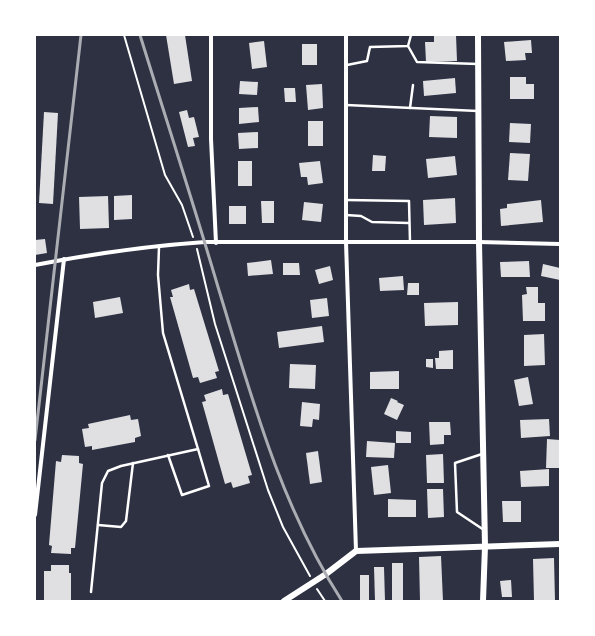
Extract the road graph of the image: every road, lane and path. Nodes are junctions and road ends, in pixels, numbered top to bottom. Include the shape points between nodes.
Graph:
1 (124, 35) edge
2 (210, 35) edge
3 (346, 35) edge
4 (410, 35) edge
5 (478, 35) edge
6 (408, 46) junction
7 (478, 64) junction
8 (346, 66) junction
9 (413, 85) dead end
10 (346, 105) junction
11 (410, 108) junction
12 (478, 111) junction
13 (346, 200) junction
14 (346, 215) junction
15 (409, 223) junction
16 (346, 242) junction
17 (410, 242) junction
18 (479, 242) junction
19 (196, 243) junction
20 (216, 243) junction
21 (560, 244) edge
22 (159, 247) junction
23 (64, 259) junction
24 (35, 265) edge
25 (198, 449) junction
26 (483, 454) junction
27 (168, 455) junction
28 (134, 463) junction
29 (35, 515) edge
30 (98, 525) junction
31 (484, 530) junction
32 (560, 544) edge
33 (485, 546) junction
34 (356, 551) junction
35 (313, 583) junction
36 (91, 592) dead end
37 (284, 601) edge
38 (325, 601) edge
39 (483, 601) edge

1 - 19 path via 165,175 182,205
2 - 20 street
3 - 8 street
4 - 6 lane
5 - 7 street
6 - 7 lane via 417,62
6 - 8 lane via 370,46 367,61
7 - 12 street
8 - 10 street
9 - 11 lane
10 - 11 lane
10 - 13 street
11 - 12 lane
12 - 18 street
13 - 14 street
13 - 15 lane via 408,201
14 - 15 lane via 361,216 372,222
14 - 16 street
15 - 17 lane
16 - 17 street
16 - 20 street
16 - 34 street
17 - 18 street
18 - 21 street
18 - 26 street
19 - 20 street
19 - 22 street
19 - 35 path via 215,324 268,490 283,527
22 - 23 street
22 - 25 lane via 158,276 163,333
23 - 24 street
23 - 29 street
25 - 27 lane
25 - 27 lane via 209,486 182,495
26 - 31 street
26 - 31 lane via 455,463 457,512
27 - 28 lane
28 - 30 lane via 108,471 102,483
28 - 30 lane via 126,521 121,527
30 - 36 lane
31 - 33 street
32 - 33 street
33 - 34 street
33 - 39 street
34 - 35 street
35 - 37 street
35 - 38 path

